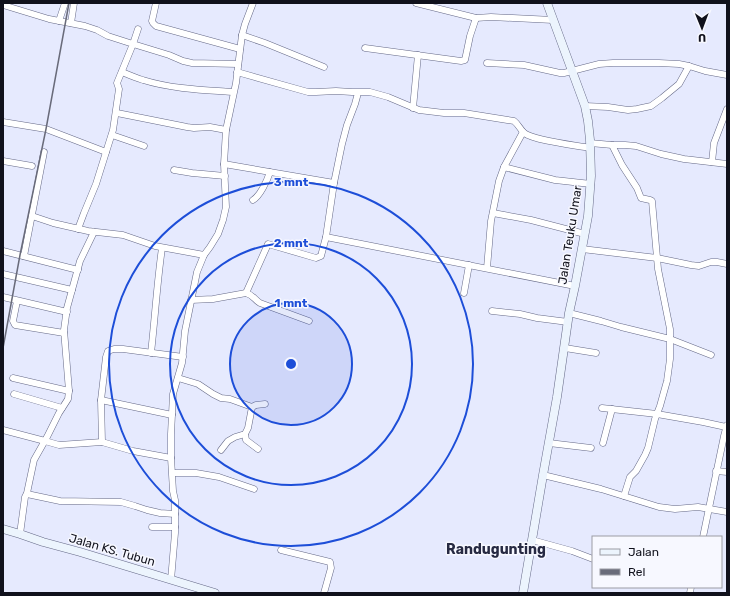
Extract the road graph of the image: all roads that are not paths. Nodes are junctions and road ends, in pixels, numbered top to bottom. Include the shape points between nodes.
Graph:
1 (65, 3) edge
2 (74, 3) edge
3 (156, 3) edge
4 (416, 3) edge
5 (547, 3) edge
6 (252, 4) edge
7 (3, 5) edge
8 (476, 18) junction
9 (553, 20) junction
10 (59, 21) junction
11 (71, 23) junction
12 (138, 30) dead end
13 (242, 35) junction
14 (133, 44) junction
15 (365, 48) dead end
16 (240, 49) junction
17 (418, 54) junction
18 (487, 63) dead end
19 (238, 64) junction
20 (689, 66) junction
21 (324, 67) dead end
22 (572, 70) junction
23 (122, 72) junction
24 (237, 72) junction
25 (727, 76) edge
26 (233, 92) junction
27 (358, 93) junction
28 (585, 106) junction
29 (412, 108) junction
30 (727, 109) edge
31 (116, 113) junction
32 (3, 122) edge
33 (226, 130) junction
34 (523, 132) junction
35 (112, 135) junction
36 (590, 145) junction
37 (144, 146) dead end
38 (612, 146) junction
39 (44, 152) dead end
40 (106, 152) junction
41 (3, 161) edge
42 (712, 162) junction
43 (224, 164) junction
44 (727, 164) edge
45 (32, 166) dead end
46 (504, 167) junction
47 (174, 170) dead end
48 (270, 172) junction
49 (224, 176) junction
50 (334, 184) junction
51 (591, 184) junction
52 (253, 200) dead end
53 (493, 213) junction
54 (32, 216) junction
55 (78, 229) junction
56 (94, 232) junction
57 (585, 234) junction
58 (326, 237) junction
59 (162, 248) junction
60 (582, 249) junction
61 (3, 251) edge
62 (204, 255) junction
63 (24, 256) junction
64 (657, 258) junction
65 (727, 264) edge
66 (469, 265) junction
67 (487, 268) junction
68 (78, 270) junction
69 (3, 274) edge
70 (575, 286) junction
71 (72, 290) junction
72 (246, 293) junction
73 (464, 293) dead end
74 (3, 297) edge
75 (191, 300) junction
76 (17, 301) junction
77 (492, 311) dead end
78 (66, 312) junction
79 (569, 313) junction
80 (309, 322) dead end
81 (568, 322) junction
82 (64, 333) junction
83 (670, 339) junction
84 (565, 348) junction
85 (151, 353) junction
86 (596, 353) dead end
87 (711, 355) dead end
88 (183, 357) junction
89 (13, 378) dead end
90 (178, 378) junction
91 (69, 390) junction
92 (14, 394) dead end
93 (101, 400) junction
94 (264, 404) dead end
95 (252, 407) junction
96 (62, 408) junction
97 (602, 408) dead end
98 (612, 409) junction
99 (657, 414) junction
100 (172, 415) junction
101 (727, 426) edge
102 (3, 430) edge
103 (245, 434) junction
104 (45, 441) junction
105 (102, 442) junction
106 (549, 443) junction
107 (603, 443) dead end
108 (591, 448) dead end
109 (258, 449) dead end
110 (221, 450) dead end
111 (172, 458) junction
112 (716, 471) junction
113 (727, 472) edge
114 (173, 473) junction
115 (543, 475) junction
116 (254, 489) dead end
117 (27, 494) junction
118 (624, 496) junction
119 (708, 510) junction
120 (727, 512) edge
121 (175, 514) junction
122 (152, 527) dead end
123 (175, 527) junction
124 (3, 529) edge
125 (20, 534) junction
126 (703, 536) edge
127 (532, 540) junction
128 (281, 550) dead end
129 (592, 559) edge
130 (171, 580) junction
131 (195, 590) edge
132 (215, 593) edge
133 (324, 593) edge
134 (523, 593) edge

1 - 10 street
2 - 11 street
3 - 16 street via 152,21 156,26
4 - 8 street
5 - 9 main road, Jalan Teuku Umar
6 - 13 street
7 - 10 street
8 - 9 street
8 - 17 street via 465,60
9 - 22 main road, Jalan Teuku Umar
10 - 11 street
11 - 14 street
12 - 14 street
13 - 16 street
13 - 21 street
14 - 19 street via 183,61
14 - 23 street
15 - 17 street
16 - 19 street
17 - 29 street
18 - 22 street via 524,65 564,73
19 - 24 street
20 - 22 street via 612,63 594,64
20 - 25 street
20 - 28 street via 679,84 651,106 628,110
22 - 28 main road, Jalan Teuku Umar
23 - 26 street via 165,85
23 - 31 street via 117,83 119,89
24 - 26 street
24 - 27 street via 308,92 336,90
26 - 33 street
27 - 29 street via 370,92 388,97
27 - 50 street via 347,125
28 - 36 main road, Jalan Teuku Umar
29 - 34 street via 514,121
30 - 42 street via 714,143
31 - 33 street via 187,127
31 - 35 street
32 - 40 street via 46,129
33 - 43 street
34 - 36 street via 544,140
34 - 46 street
35 - 37 street
35 - 40 street
36 - 38 street
36 - 51 main road, Jalan Teuku Umar
38 - 42 street via 636,146 684,159
38 - 64 street via 642,198 652,201
39 - 54 street
40 - 55 street
41 - 45 street
42 - 44 street
43 - 48 street
43 - 49 street
46 - 51 street via 555,180
46 - 53 street
47 - 49 street
48 - 50 street
48 - 52 street via 264,186
49 - 62 street via 226,202 223,220 214,241
50 - 58 street
51 - 57 main road, Jalan Teuku Umar
53 - 57 street
53 - 67 street
54 - 55 street
54 - 63 street
55 - 56 street
56 - 59 street via 123,235
56 - 68 street
57 - 60 main road, Jalan Teuku Umar
58 - 66 street
58 - 72 street via 321,256 316,258 268,244
59 - 62 street
59 - 85 street
60 - 64 street
60 - 70 main road, Jalan Teuku Umar
61 - 63 street
62 - 75 street via 197,272
63 - 68 street
64 - 65 street via 699,266 711,262
64 - 83 street
66 - 67 street
66 - 73 street
67 - 70 street
68 - 71 street
69 - 71 street
70 - 79 main road, Jalan Teuku Umar
71 - 78 street
72 - 75 street
72 - 80 street via 260,303
74 - 76 street
75 - 88 street
76 - 78 street
76 - 82 street via 13,321 15,325
77 - 81 street
78 - 82 street
79 - 81 main road, Jalan Teuku Umar
79 - 83 street
81 - 84 main road, Jalan Teuku Umar
82 - 91 street
83 - 87 street
83 - 99 street via 667,381
84 - 86 street
84 - 106 main road, Jalan Teuku Umar
85 - 88 street
85 - 93 street via 123,349 108,351
88 - 90 street
89 - 91 street
90 - 95 street via 198,384 221,398
90 - 100 street
91 - 96 street via 68,399
92 - 96 street
93 - 100 street
93 - 105 street
94 - 95 street
95 - 103 street
96 - 104 street
97 - 98 street
98 - 99 street
98 - 107 street
99 - 101 street
99 - 118 street via 648,448 630,477
100 - 111 street
101 - 112 street
102 - 104 street
103 - 109 street via 246,440
103 - 110 street via 228,441
104 - 105 street via 59,445
104 - 117 street via 34,460
105 - 111 street
106 - 108 street
106 - 115 main road, Jalan Teuku Umar
111 - 114 street
112 - 113 street
112 - 119 street
114 - 116 street via 219,477
114 - 121 street
115 - 118 street
115 - 127 main road, Jalan Teuku Umar
117 - 121 street via 60,501 121,502 154,512
117 - 125 street
118 - 119 street via 675,509 698,507
119 - 120 street
119 - 126 street
121 - 123 street
122 - 123 street
123 - 130 street
124 - 125 main road, Jalan KS. Tubun
125 - 130 main road, Jalan KS. Tubun
127 - 129 street
127 - 134 main road, Jalan Teuku Umar
128 - 133 street via 330,562 331,568
130 - 131 main road, Jalan KS. Tubun
131 - 132 main road, Jalan KS. Tubun

